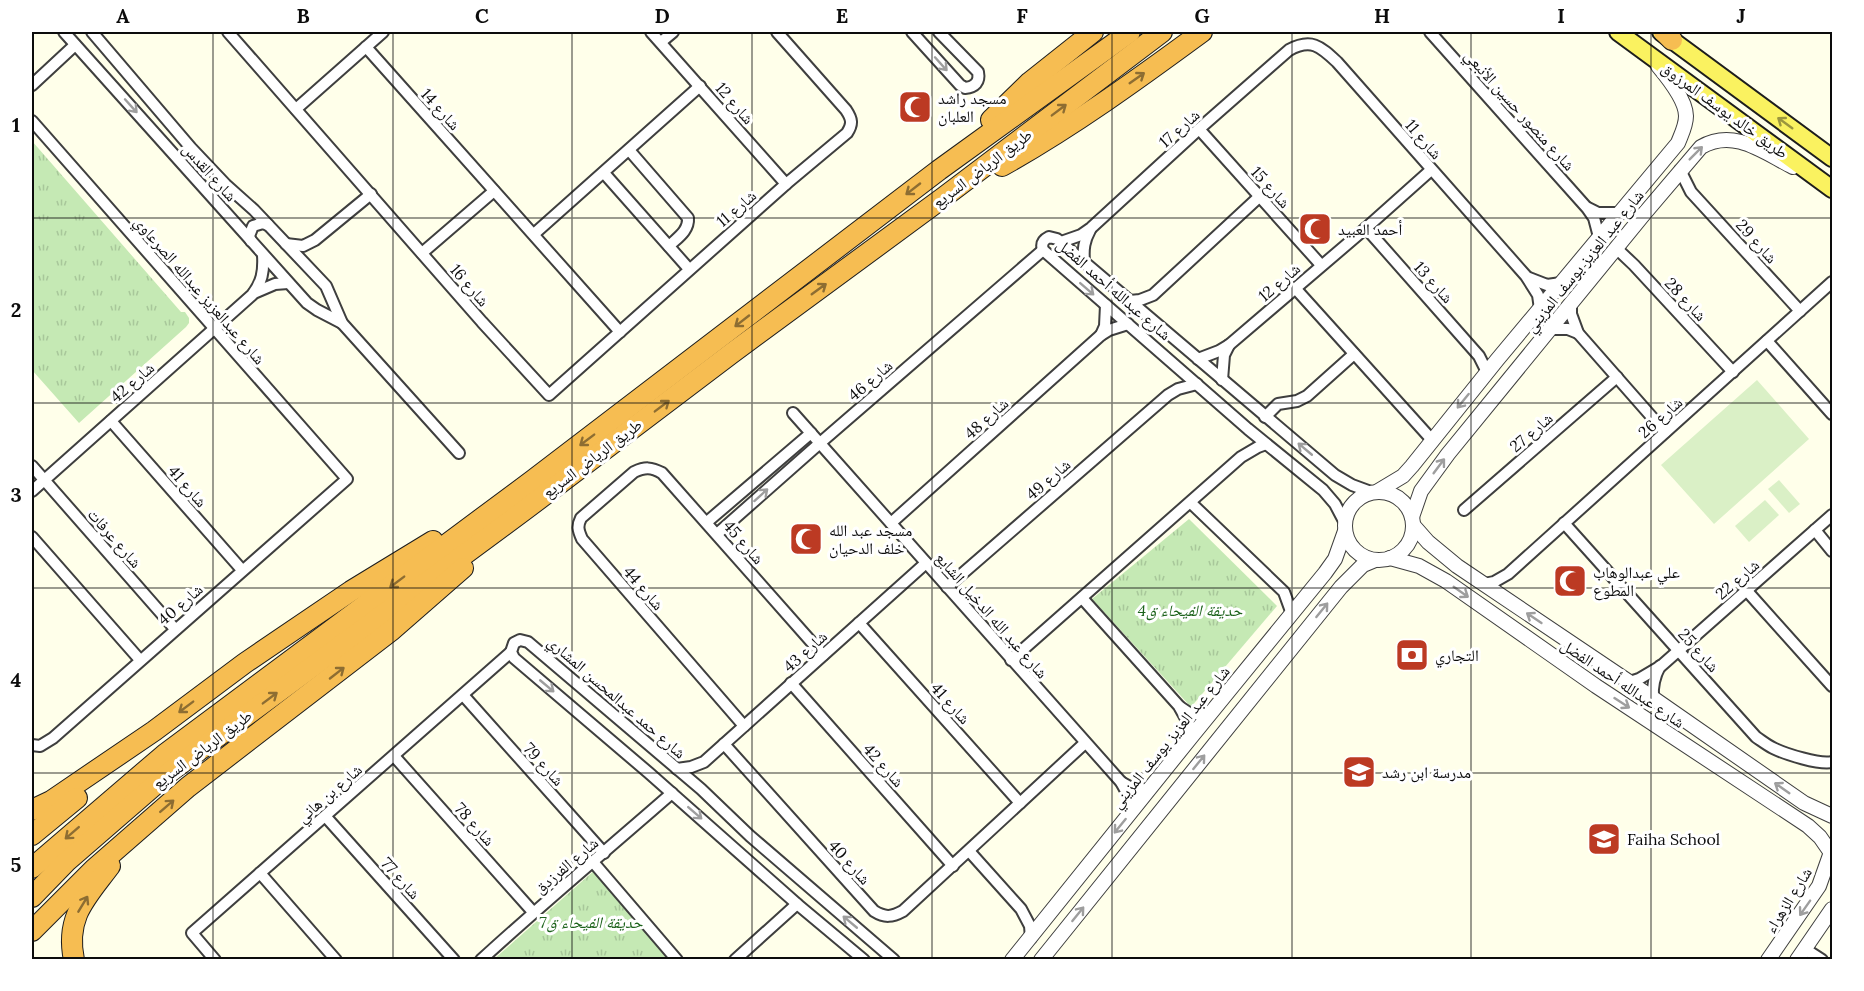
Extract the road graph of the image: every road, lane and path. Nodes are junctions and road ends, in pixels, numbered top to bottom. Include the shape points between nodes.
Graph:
1 (64, 32) edge
2 (92, 32) edge
3 (228, 32) edge
4 (383, 32) edge
5 (651, 32) edge
6 (673, 32) edge
7 (777, 32) edge
8 (912, 32) edge
9 (939, 32) edge
10 (1093, 32) edge
11 (1130, 32) edge
12 (1162, 32) edge
13 (1202, 32) edge
14 (1430, 32) edge
15 (1618, 32) edge
16 (1666, 34) edge
17 (661, 42) junction
18 (75, 45) junction
19 (366, 47) junction
20 (1289, 50) joint
21 (1649, 55) junction
22 (121, 67) junction
23 (107, 80) junction
24 (32, 85) edge
25 (700, 86) junction
26 (296, 109) junction
27 (32, 121) edge
28 (1199, 129) junction
29 (191, 148) junction
30 (628, 150) junction
31 (1833, 158) edge
32 (178, 160) junction
33 (939, 170) junction
34 (1431, 170) junction
35 (1680, 170) junction
36 (604, 173) junction
37 (1670, 183) junction
38 (786, 184) junction
39 (1833, 190) edge
40 (494, 192) junction
41 (1691, 192) junction
42 (370, 194) junction
43 (1259, 196) junction
44 (944, 197) junction
45 (1624, 207) junction
46 (1587, 208) junction
47 (1644, 214) junction
48 (268, 225) junction
49 (1091, 228) junction
50 (1366, 228) junction
51 (534, 234) junction
52 (1599, 237) junction
53 (315, 240) junction
54 (251, 241) junction
55 (1061, 242) junction
56 (286, 244) junction
57 (669, 246) junction
58 (1616, 248) junction
59 (1043, 250) junction
60 (422, 253) junction
61 (263, 255) junction
62 (1584, 255) junction
63 (1084, 261) junction
64 (1320, 265) junction
65 (307, 266) junction
66 (1599, 268) junction
67 (689, 269) junction
68 (1526, 276) junction
69 (1564, 280) junction
70 (1833, 282) edge
71 (288, 283) junction
72 (326, 286) junction
73 (1584, 286) junction
74 (1295, 288) junction
75 (252, 295) junction
76 (1154, 295) junction
77 (1130, 301) junction
78 (307, 303) junction
79 (1571, 303) junction
80 (1106, 306) junction
81 (1540, 309) junction
82 (1800, 311) junction
83 (1151, 319) junction
84 (342, 323) junction
85 (1128, 324) junction
86 (215, 329) junction
87 (1550, 329) junction
88 (620, 332) junction
89 (1578, 333) junction
90 (1101, 335) junction
91 (1142, 336) junction
92 (1176, 340) junction
93 (1767, 341) junction
94 (1229, 345) junction
95 (1354, 354) junction
96 (1479, 356) junction
97 (1165, 357) junction
98 (1198, 358) junction
99 (1497, 360) junction
100 (1175, 366) junction
101 (1487, 372) junction
102 (1733, 372) junction
103 (1617, 377) junction
104 (1222, 380) junction
105 (1197, 384) junction
106 (549, 394) joint
107 (1168, 395) junction
108 (1831, 411) edge
109 (793, 413) dead end
110 (1265, 417) junction
111 (111, 421) junction
112 (1248, 429) junction
113 (1665, 432) junction
114 (811, 433) junction
115 (1432, 440) junction
116 (820, 443) junction
117 (1266, 444) junction
118 (459, 453) dead end
119 (1241, 457) junction
120 (32, 466) edge
121 (634, 472) joint
122 (1335, 475) junction
123 (347, 479) joint
124 (44, 480) junction
125 (533, 480) junction
126 (1323, 490) junction
127 (32, 491) edge
128 (1374, 492) junction
129 (1191, 503) junction
130 (525, 508) junction
131 (1464, 510) dead end
132 (1833, 515) edge
133 (1413, 521) junction
134 (707, 522) junction
135 (891, 523) junction
136 (1564, 523) junction
137 (1345, 527) junction
138 (1815, 530) junction
139 (717, 534) junction
140 (32, 537) edge
141 (1833, 551) edge
142 (1440, 553) junction
143 (1390, 558) junction
144 (1375, 560) junction
145 (926, 563) junction
146 (242, 570) junction
147 (1427, 570) junction
148 (1325, 573) junction
149 (1508, 574) junction
150 (1484, 584) junction
151 (948, 587) junction
152 (1341, 587) junction
153 (1747, 591) junction
154 (1284, 592) junction
155 (1309, 592) junction
156 (1082, 598) junction
157 (1508, 600) junction
158 (1292, 614) junction
159 (859, 623) junction
160 (175, 629) junction
161 (1678, 650) junction
162 (511, 652) junction
163 (823, 655) junction
164 (140, 660) junction
165 (1011, 660) junction
166 (1252, 663) junction
167 (1660, 666) junction
168 (1269, 676) junction
169 (1630, 682) junction
170 (791, 683) junction
171 (1234, 685) junction
172 (1833, 686) edge
173 (463, 695) junction
174 (1254, 695) junction
175 (1653, 698) junction
176 (1179, 706) junction
177 (1208, 716) junction
178 (744, 726) junction
179 (154, 731) junction
180 (1192, 736) junction
181 (1709, 738) junction
182 (1084, 743) junction
183 (724, 744) junction
184 (32, 745) edge
185 (1700, 754) junction
186 (1732, 754) junction
187 (394, 756) junction
188 (704, 762) junction
189 (1833, 762) edge
190 (677, 769) junction
191 (1724, 770) junction
192 (1121, 782) junction
193 (701, 789) junction
194 (1148, 790) junction
195 (672, 793) junction
196 (1020, 803) junction
197 (1804, 803) junction
198 (118, 804) junction
199 (1135, 807) junction
200 (32, 810) edge
201 (326, 816) junction
202 (1833, 816) edge
203 (1796, 817) junction
204 (1833, 833) edge
205 (32, 835) edge
206 (134, 835) junction
207 (750, 836) junction
208 (969, 851) junction
209 (739, 852) junction
210 (604, 853) junction
211 (1831, 856) edge
212 (774, 857) junction
213 (593, 862) junction
214 (953, 866) junction
215 (32, 868) edge
216 (761, 872) junction
217 (260, 873) junction
218 (32, 897) edge
219 (60, 900) junction
220 (32, 904) edge
221 (798, 904) junction
222 (1021, 909) junction
223 (1833, 909) edge
224 (533, 912) junction
225 (1049, 915) junction
226 (32, 931) edge
227 (1031, 938) junction
228 (1801, 954) edge
229 (739, 958) edge
230 (74, 960) edge
231 (215, 960) edge
232 (336, 960) edge
233 (454, 960) edge
234 (481, 960) edge
235 (677, 960) edge
236 (864, 960) edge
237 (894, 960) edge
238 (1012, 960) edge
239 (1041, 960) edge
240 (1768, 960) edge
241 (1822, 960) edge

1 - 18 street, شارع القدس
2 - 22 street, شارع القدس
3 - 26 street, شارع 16
4 - 19 street
5 - 17 street, شارع 12
6 - 17 street
7 - 38 street, شارع 11 via 846,110 852,122 847,133
8 -> 9 street via 960,85 974,86 978,72
10 - 33 highway via 1030,82
11 - 33 highway, طريق الرياض السريع
44 -> 12 highway, طريق الرياض السريع
44 -> 13 highway via 1029,151
14 - 46 street, شارع منصور حسين الأنبعي
15 - 21 main road, طريق خالد يوسف المرزوق
31 -> 16 main road, طريق خالد يوسف المرزوق
17 - 25 street, شارع 12
18 - 23 street, شارع القدس
18 - 24 street
19 - 26 street
19 - 40 street, شارع 14
20 - 28 street, شارع 17
20 - 34 street, شارع 11 via 1306,43 1323,50
21 - 39 main road, طريق خالد يوسف المرزوق
21 - 45 street, شارع عبد العزيز يوسف المزيني via 1684,105 1685,127 1678,144
22 - 23 street via 110,69
22 - 29 street, شارع القدس
23 -> 32 street, شارع القدس
25 - 30 street
25 - 38 street, شارع 12
26 - 42 street, شارع 16
27 - 86 street, شارع عبدالعزيز عبدالله الصرعاوي
28 - 43 street, شارع 15
28 - 49 street, شارع 17
29 - 32 street via 189,158
29 - 48 street, شارع القدس
30 - 36 street
30 - 57 street via 688,218 686,230
32 - 54 street, شارع القدس
33 -> 125 highway, طريق الرياض السريع
34 - 50 street, شارع 12
34 - 68 street, شارع 11
35 - 37 street, شارع عبد العزيز يوسف المزيني
35 -> 39 street, شارع عبد العزيز يوسف المزيني via 1701,147 1726,139 1745,142
35 - 41 street, شارع 29
36 - 51 street
36 - 57 street
37 - 41 street, شارع 29
37 - 47 street, شارع عبد العزيز يوسف المزيني
38 - 67 street, شارع 11
40 - 51 street, شارع 14
40 - 60 street
41 - 82 street, شارع 29
42 - 53 street
42 - 60 street, شارع 16
43 - 64 street, شارع 15
43 - 76 street
130 -> 44 highway, طريق الرياض السريع
45 - 46 street via 1599,213
45 - 47 street via 1640,200 1645,206
45 - 52 street, شارع عبد العزيز يوسف المزيني
46 - 52 street, شارع منصور حسين الأنبعي
47 - 58 street, شارع عبد العزيز يوسف المزيني
48 - 54 street via 253,226
48 - 56 street, شارع القدس
49 - 55 street, شارع 17
49 - 63 street via 1083,248
50 - 64 street, شارع 12
50 - 96 street, شارع 13
51 - 88 street, شارع 14
52 - 62 street, شارع عبد العزيز يوسف المزيني
53 - 56 street via 303,246
53 - 65 street
54 - 61 street, شارع القدس
55 - 59 street, شارع عبدالله أحمد الفضل via 1049,237 1043,242
55 - 63 street, شارع عبدالله أحمد الفضل
56 - 65 street, شارع القدس
57 - 67 street
58 - 66 street, شارع عبد العزيز يوسف المزيني
58 - 102 street, شارع 28
59 -> 80 street, شارع عبدالله أحمد الفضل
59 - 116 street, شارع 46
60 - 106 street, شارع 16
61 - 71 street, شارع القدس
61 - 75 street, شارع 42 via 264,270
62 - 66 street via 1588,267
62 - 69 street, شارع عبد العزيز يوسف المزيني
63 - 77 street, شارع عبدالله أحمد الفضل
64 - 74 street, شارع 12
65 - 72 street, شارع القدس
66 - 73 street, شارع عبد العزيز يوسف المزيني
67 - 88 street, شارع 11
68 - 69 street via 1548,285
68 - 81 street, شارع 11 via 1538,295
69 - 73 street via 1574,274
69 - 81 street, شارع عبد العزيز يوسف المزيني
70 - 82 street, شارع 26
71 - 75 street, شارع 42 via 275,284
71 - 78 street, شارع القدس
72 - 78 street via 327,296 322,303
72 - 84 street, شارع القدس
73 - 79 street, شارع عبد العزيز يوسف المزيني
74 - 94 street, شارع 12
74 - 95 street
75 - 86 street, شارع 42
76 - 77 street
76 - 83 street via 1150,301
77 - 83 street, شارع عبدالله أحمد الفضل
78 - 84 street, شارع القدس
79 - 87 street, شارع عبد العزيز يوسف المزيني
79 - 89 street
80 - 85 street, شارع عبدالله أحمد الفضل
80 - 90 street
81 - 99 street, شارع عبد العزيز يوسف المزيني
82 - 93 street, شارع 26
83 - 91 street via 1157,325 1156,335
83 - 92 street, شارع عبدالله أحمد الفضل
84 - 118 street, شارع القدس
85 - 90 street, شارع 48
85 - 91 street, شارع عبدالله أحمد الفضل
86 - 111 street, شارع 42
86 - 123 street, شارع عبدالعزيز عبدالله الصرعاوي
87 - 89 street
133 -> 87 street, شارع عبد العزيز يوسف المزيني via 1417,501 1428,481
88 - 106 street, شارع 11
89 - 103 street
90 - 135 street, شارع 48
91 - 97 street, شارع عبدالله أحمد الفضل
92 - 97 street via 1164,344
92 - 98 street, شارع عبدالله أحمد الفضل
93 - 102 street, شارع 26
93 - 108 street
94 - 98 street, شارع 12
94 - 104 street
95 - 110 street via 1307,396 1278,404
95 - 115 street
96 - 99 street
96 - 101 street, شارع 13
97 - 100 street, شارع عبدالله أحمد الفضل
98 - 104 street, شارع عبدالله أحمد الفضل
99 - 101 street, شارع عبد العزيز يوسف المزيني
100 - 105 street, شارع عبدالله أحمد الفضل
100 - 107 street
101 -> 115 street, شارع عبد العزيز يوسف المزيني
102 - 113 street, شارع 26
103 - 113 street
103 - 131 street, شارع 27
104 - 110 street, شارع عبدالله أحمد الفضل
105 - 107 street, شارع 49
105 - 112 street, شارع عبدالله أحمد الفضل
107 - 151 street, شارع 49
109 - 114 street, شارع عبد الله الدخيل الشايع
122 -> 110 street, شارع عبدالله أحمد الفضل
111 - 124 street, شارع 42
111 - 146 street, شارع 41
112 - 117 street, شارع عبدالله أحمد الفضل
112 - 119 street
113 - 136 street, شارع 26
114 - 116 street, شارع عبد الله الدخيل الشايع
114 - 134 street
115 - 128 street, شارع عبد العزيز يوسف المزيني via 1403,476
116 - 135 street, شارع عبد الله الدخيل الشايع
139 -> 116 street, شارع 46
117 - 119 street
117 - 126 street, شارع عبدالله أحمد الفضل
119 - 129 street
120 - 124 street, شارع عرفات
121 - 134 street, شارع 45 via 648,467 662,472
121 - 178 street, شارع 44 via 581,518 578,530
122 - 126 street via 1333,489
122 - 128 street, شارع عبدالله أحمد الفضل
123 - 146 street, شارع 40
124 - 127 street, شارع 42
124 - 160 street, شارع عرفات
125 -> 179 highway via 351,591
125 -> 198 highway, طريق الرياض السريع via 165,754
126 - 137 street, شارع عبدالله أحمد الفضل via 1335,504
128 - 133 street via 1399,498
128 - 137 street via 1350,507
129 - 154 street
129 - 156 street
198 -> 130 highway, طريق الرياض السريع via 171,771
206 -> 130 highway via 188,787 392,630 477,557
132 - 138 street, شارع 22
133 - 142 street, شارع عبدالله أحمد الفضل
133 - 143 street via 1412,534 1404,549
134 - 139 street, شارع 45
135 - 145 street, شارع عبد الله الدخيل الشايع
136 - 149 street, شارع 26
136 - 161 street, شارع 25
137 - 144 street via 1353,548
137 - 148 street, شارع عبد العزيز يوسف المزيني via 1335,559
138 - 141 street
138 - 153 street, شارع 22
139 - 163 street, شارع 45
140 - 164 street
142 - 147 street via 1427,557
142 - 150 street, شارع عبدالله أحمد الفضل
143 - 144 street
143 - 147 street, شارع عبدالله أحمد الفضل
144 - 152 street via 1363,565
145 - 151 street, شارع عبد الله الدخيل الشايع
145 - 159 street, شارع 43
146 - 160 street, شارع 40
147 -> 185 street, شارع عبدالله أحمد الفضل
148 - 152 street via 1333,571 1340,575
148 - 155 street, شارع عبد العزيز يوسف المزيني
149 - 150 street, شارع 26
149 - 157 street
150 - 157 street, شارع عبدالله أحمد الفضل
151 - 165 street, شارع عبد الله الدخيل الشايع
168 -> 152 street
153 - 161 street, شارع 22
153 - 172 street
154 - 155 street
154 - 158 street
155 - 158 street, شارع عبد العزيز يوسف المزيني
156 - 165 street
156 - 176 street
169 -> 157 street, شارع عبدالله أحمد الفضل
158 - 166 street, شارع عبد العزيز يوسف المزيني
159 - 163 street, شارع 43
159 - 196 street, شارع 41
160 - 164 street, شارع 40
161 - 167 street, شارع 22
161 - 189 street, شارع 25 via 1756,737 1772,748
162 - 173 street, شارع بن هاني
162 - 190 street, شارع حمد عبدالمحسن المشاري via 517,641 528,642
162 -> 195 street
163 - 170 street, شارع 43
164 - 184 street, شارع 40 via 47,743
165 - 182 street, شارع عبد الله الدخيل الشايع
166 - 168 street via 1254,674 1261,678
166 - 171 street, شارع عبد العزيز يوسف المزيني
167 - 169 street, شارع 22
167 - 175 street via 1652,688
168 - 174 street
169 - 175 street, شارع عبدالله أحمد الفضل
170 - 178 street, شارع 43
170 - 214 street, شارع 42
171 - 174 street via 1247,683
171 - 177 street, شارع عبد العزيز يوسف المزيني
173 - 187 street, شارع بن هاني
173 - 210 street, شارع 79
239 -> 174 street
175 - 181 street, شارع عبدالله أحمد الفضل
176 - 177 street via 1189,713
176 - 180 street
177 - 180 street, شارع عبد العزيز يوسف المزيني
178 - 183 street, شارع 43
179 - 200 highway
179 - 205 highway
180 - 194 street, شارع عبد العزيز يوسف المزيني
181 - 185 street via 1709,748
181 - 186 street, شارع عبدالله أحمد الفضل
182 - 192 street, شارع عبد الله الدخيل الشايع
182 - 196 street, شارع 40
183 - 188 street, شارع 43
183 - 214 street, شارع 40 via 881,915 903,911
185 - 191 street, شارع عبدالله أحمد الفضل
186 - 191 street via 1725,758
197 -> 186 street, شارع عبدالله أحمد الفضل
187 - 201 street, شارع بن هاني
187 - 224 street, شارع 78
188 - 190 street, شارع 43
188 - 193 street
190 - 193 street, شارع حمد عبدالمحسن المشاري
191 - 203 street, شارع عبدالله أحمد الفضل
192 - 194 street
192 - 199 street, شارع عبد الله الدخيل الشايع
193 - 207 street, شارع حمد عبدالمحسن المشاري
194 - 199 street, شارع عبد العزيز يوسف المزيني
195 -> 209 street
195 - 210 street, شارع الفرزدق
196 - 208 street, شارع 40
197 - 202 street, شارع عبدالله أحمد الفضل
197 - 203 street via 1806,811
198 -> 215 highway, طريق الرياض السريع
198 - 218 highway, طريق الرياض السريع
199 -> 225 street, شارع عبد العزيز يوسف المزيني
201 - 217 street, شارع بن هاني
201 - 233 street, شارع 77
203 - 211 street, شارع عبدالله أحمد الفضل via 1820,837
204 - 211 street, شارع الزهراء
206 - 219 highway
230 -> 206 highway via 73,920
207 - 209 street via 751,849
207 - 212 street, شارع حمد عبدالمحسن المشاري
208 - 214 street, شارع 40
208 - 222 street
209 - 216 street
210 - 213 street, شارع الفرزدق
211 -> 240 street, شارع الزهراء via 1819,886
212 - 216 street via 761,859
237 -> 212 street, شارع حمد عبدالمحسن المشاري
213 - 224 street, شارع الفرزدق
213 - 235 street
216 - 221 street
217 - 231 street, شارع بن هاني via 192,933
217 - 232 street
219 - 220 highway via 48,905
219 - 226 highway
221 - 229 street
221 - 236 street
222 - 225 street
222 - 227 street
223 - 228 street
224 - 234 street, شارع الفرزدق
225 - 227 street, شارع عبد العزيز يوسف المزيني
227 - 238 street, شارع عبد العزيز يوسف المزيني
228 - 241 street

